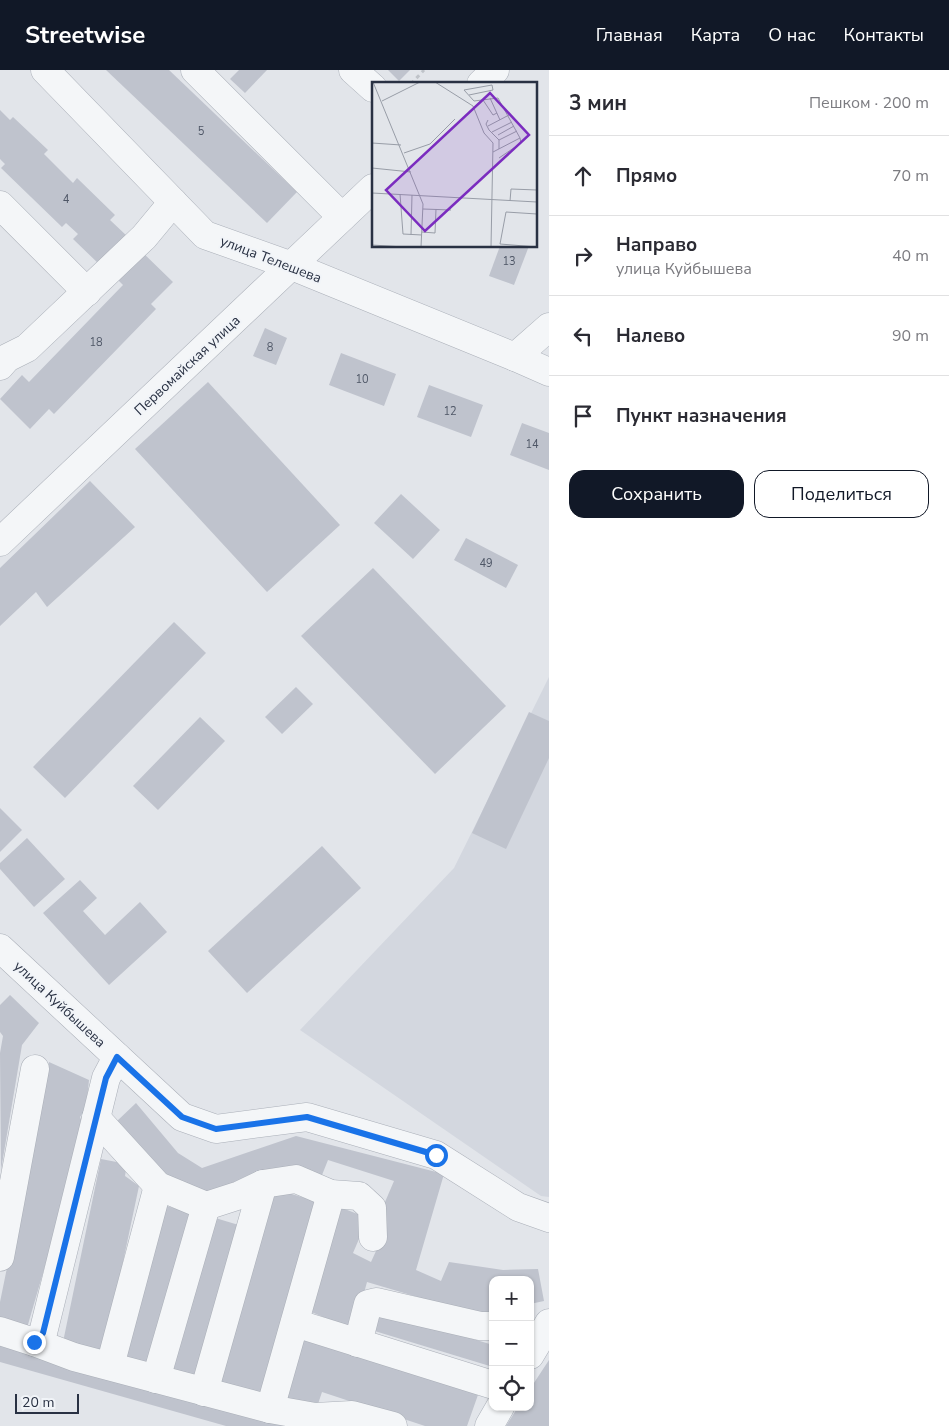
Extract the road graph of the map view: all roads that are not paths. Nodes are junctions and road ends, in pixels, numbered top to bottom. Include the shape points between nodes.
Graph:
1 (45, 70) edge
2 (195, 70) edge
3 (353, 70) edge
4 (495, 70) edge
5 (482, 82) edge
6 (372, 87) edge
7 (372, 189) edge
8 (173, 202) junction
9 (0, 205) edge
10 (342, 217) junction
11 (292, 266) junction
12 (87, 292) junction
13 (549, 326) edge
14 (515, 357) junction
15 (0, 366) edge
16 (549, 372) edge
17 (0, 542) edge
18 (0, 948) edge
19 (117, 1057) junction
20 (35, 1069) dead end
21 (96, 1118) junction
22 (263, 1184) junction
23 (158, 1186) junction
24 (331, 1194) junction
25 (206, 1206) junction
26 (549, 1218) edge
27 (373, 1237) dead end
28 (0, 1257) edge
29 (295, 1323) junction
30 (489, 1326) edge
31 (542, 1327) edge
32 (0, 1331) edge
33 (34, 1342) junction
34 (358, 1343) junction
35 (534, 1346) edge
36 (110, 1366) junction
37 (156, 1379) junction
38 (489, 1384) edge
39 (204, 1392) junction
40 (270, 1409) junction
41 (498, 1411) edge
42 (393, 1426) edge
43 (489, 1426) edge

1 - 8 street, улица Телешева
2 - 10 street
3 - 6 street
4 - 5 street
7 - 10 street, Первомайская улица
8 - 11 street, улица Телешева via 205,235
8 - 12 street via 144,237
9 - 12 street
10 - 11 street, Первомайская улица
11 - 14 street, улица Телешева
11 - 17 street, Первомайская улица
12 - 15 street via 27,348 7,358
13 - 14 street
14 - 16 street, улица Телешева
18 - 19 street, улица Куйбышева
19 - 21 street via 106,1078
19 - 26 street, улица Куйбышева via 182,1117 216,1129 307,1117 436,1155 518,1207
20 - 28 street
21 - 23 street
21 - 33 street via 43,1333
22 - 24 street via 296,1179
22 - 25 street
22 - 39 street
23 - 25 street
23 - 36 street
24 - 27 street via 359,1196 372,1208
24 - 29 street
25 - 37 street
29 - 34 street
29 - 40 street
30 - 34 street via 376,1302 368,1304
31 - 35 street
32 - 33 street
33 - 36 street
34 - 38 street
36 - 37 street
37 - 39 street
39 - 40 street
40 - 42 street via 315,1417 352,1415
41 - 43 street

